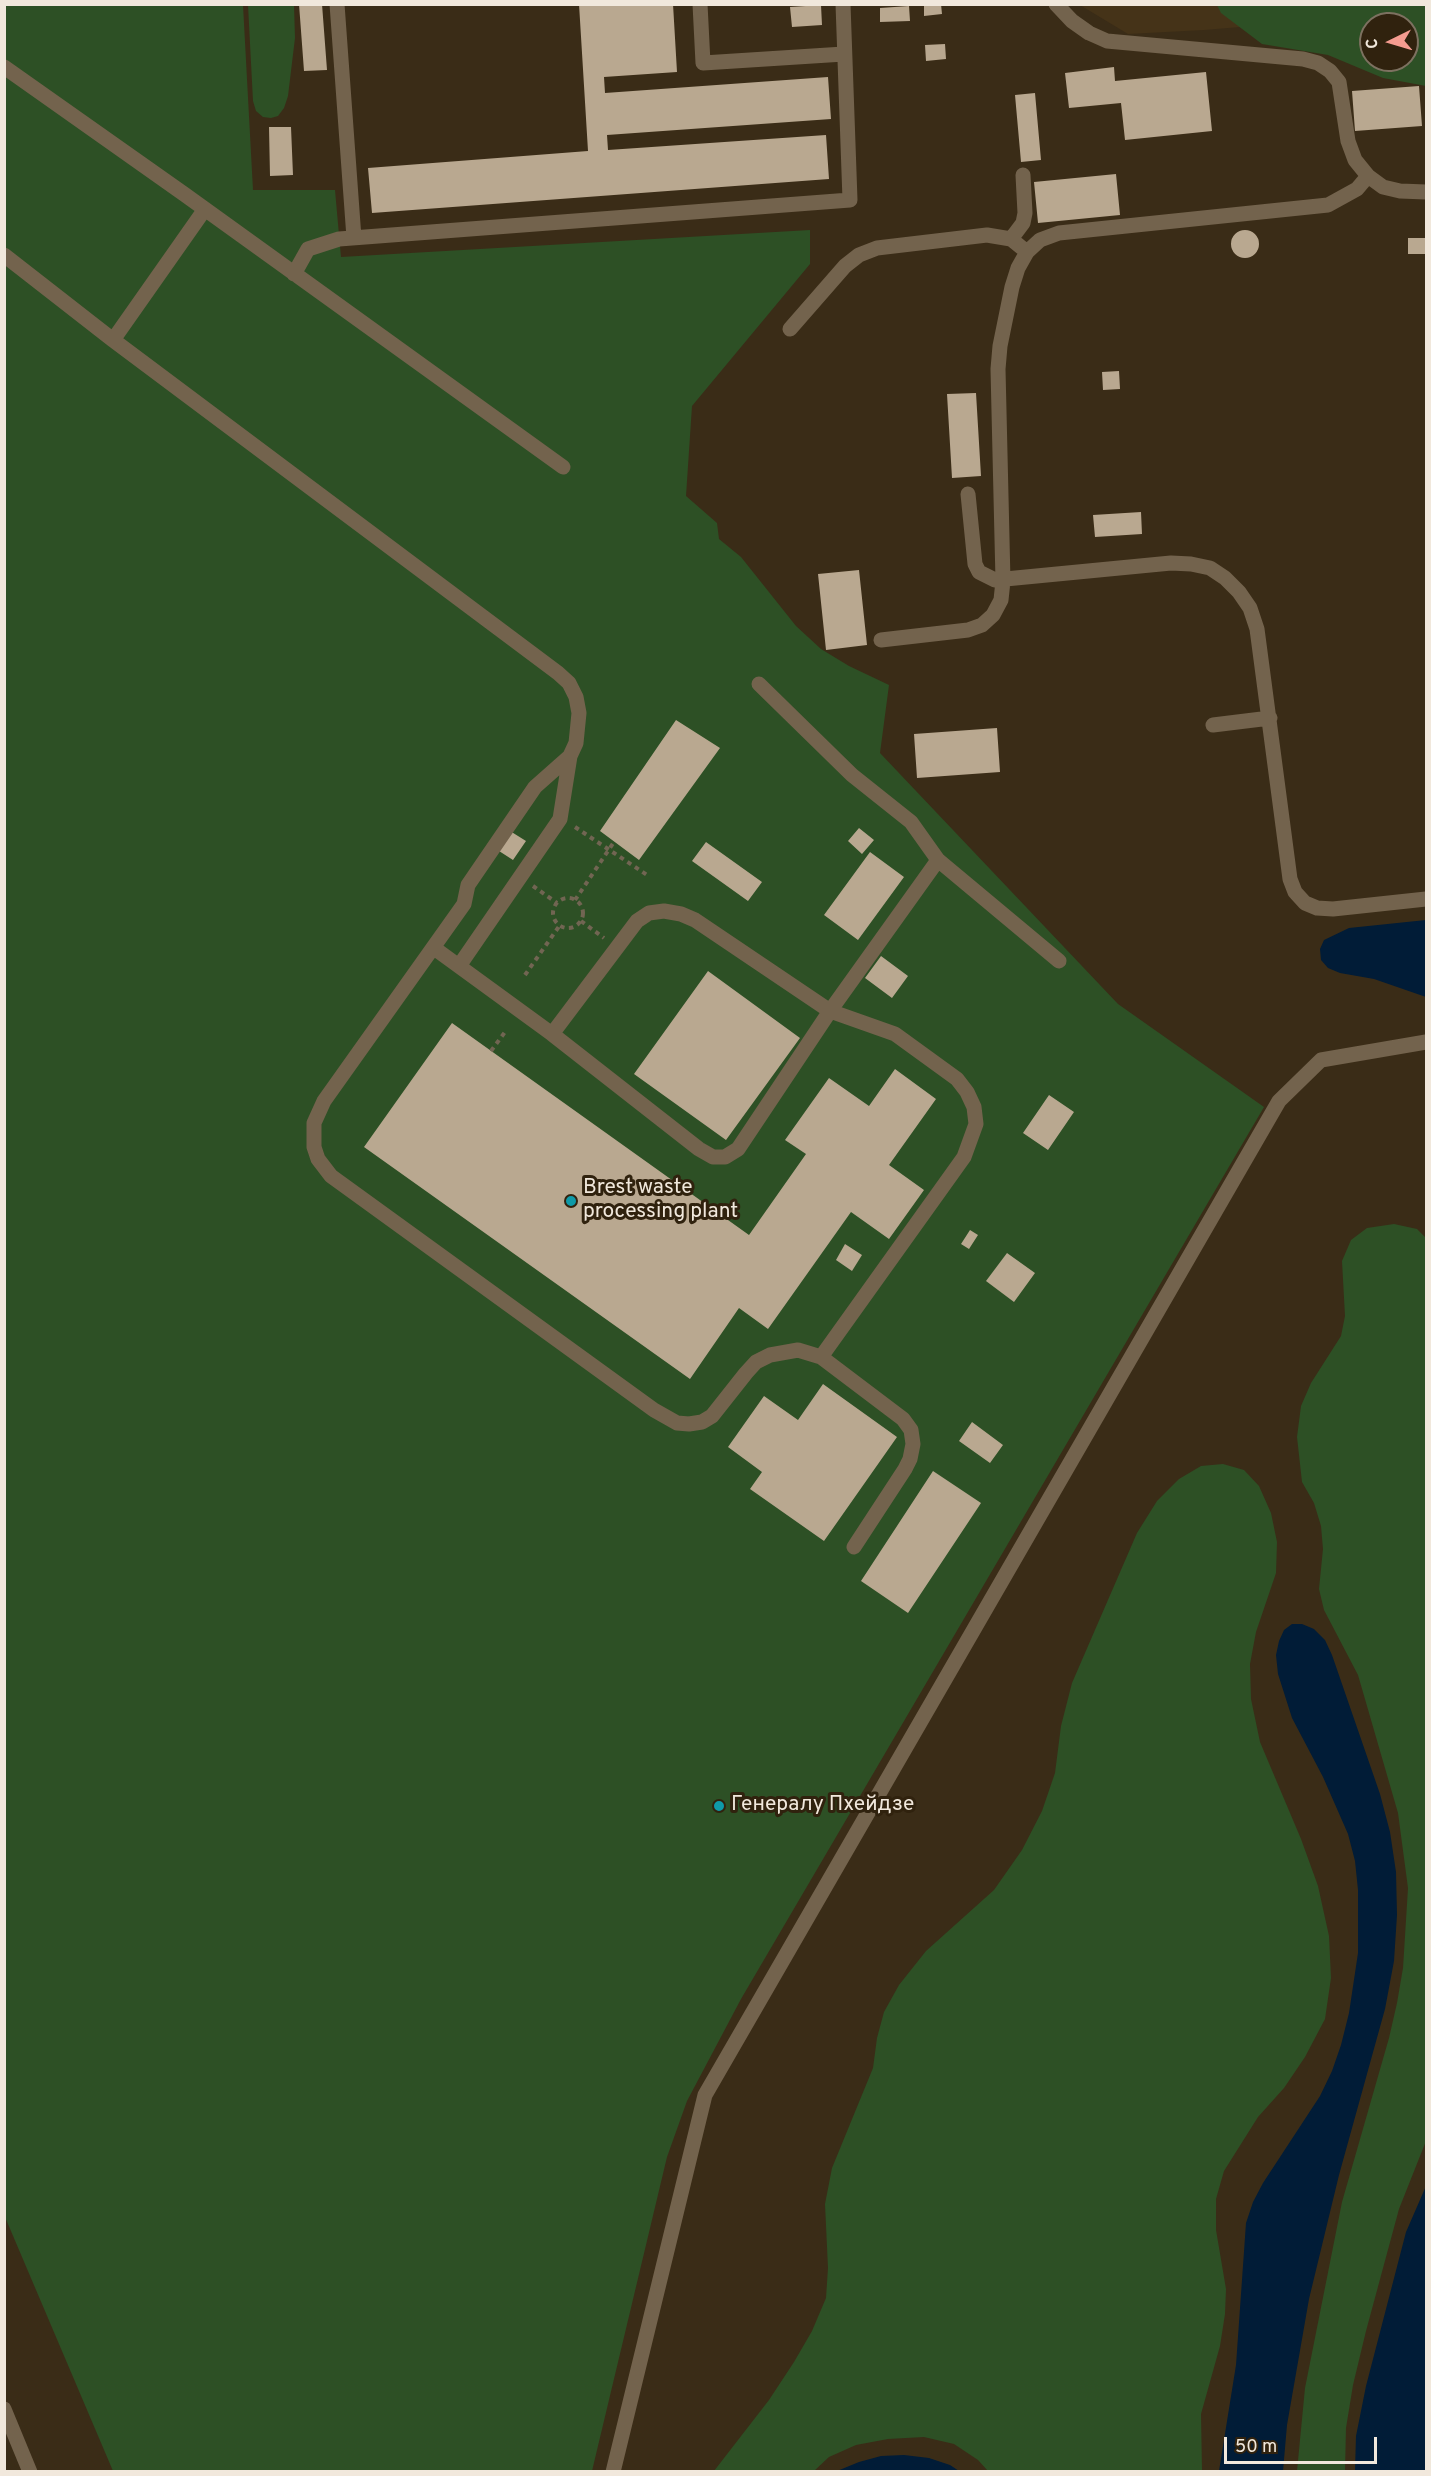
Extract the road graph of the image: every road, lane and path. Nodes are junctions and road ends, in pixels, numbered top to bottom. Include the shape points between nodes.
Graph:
1 (337, 4) edge
2 (700, 4) edge
3 (843, 4) edge
4 (1056, 4) edge
5 (844, 54) junction
6 (4, 67) edge
7 (1023, 176) dead end
8 (1368, 176) junction
9 (1426, 192) edge
10 (205, 208) junction
11 (354, 238) junction
12 (1011, 239) junction
13 (1027, 252) junction
14 (4, 255) edge
15 (294, 274) junction
16 (790, 329) dead end
17 (113, 340) junction
18 (563, 467) dead end
19 (968, 494) dead end
20 (1003, 581) junction
21 (881, 640) dead end
22 (759, 684) dead end
23 (1270, 718) junction
24 (1213, 725) dead end
25 (570, 756) junction
26 (572, 825) dead end
27 (614, 842) dead end
28 (609, 849) junction
29 (938, 860) junction
30 (647, 875) dead end
31 (1426, 899) edge
32 (575, 900) junction
33 (580, 921) junction
34 (560, 925) junction
35 (616, 947) junction
36 (434, 948) junction
37 (1059, 961) dead end
38 (459, 966) junction
39 (525, 975) dead end
40 (831, 1011) junction
41 (505, 1032) dead end
42 (552, 1034) junction
43 (1426, 1042) edge
44 (490, 1051) dead end
45 (822, 1357) junction
46 (854, 1547) dead end
47 (4, 2409) edge
48 (30, 2472) edge
49 (613, 2472) edge

1 - 11 lane
2 - 5 lane via 703,63
3 - 5 lane
4 - 8 lane via 1072,21 1107,41 1318,63 1339,82 1348,141 1355,160
5 - 11 lane via 850,200
6 - 10 lane
7 - 12 lane via 1025,213
8 - 9 lane via 1383,187
8 - 13 lane via 1357,189 1328,205 1059,233 1040,240
10 - 15 lane
10 - 17 lane
11 - 15 lane via 308,249
12 - 13 lane
12 - 16 lane via 987,235 877,248 859,255
13 - 20 lane via 1012,287 998,369
14 - 17 lane
15 - 18 lane
17 - 25 lane via 558,672 569,683 579,713 576,743
19 - 20 lane via 975,564 986,578
20 - 21 lane via 1001,600 982,625
20 - 23 lane via 1171,563 1210,568 1226,578 1250,608 1262,652
22 - 29 lane via 852,775 911,822
23 - 24 lane
23 - 31 lane via 1290,879 1295,892 1305,903 1333,909
25 - 36 lane via 535,787 468,885 464,904
25 - 38 lane via 560,819
26 - 28 path
27 - 28 path
28 - 30 path
28 - 32 path
29 - 37 lane
29 - 40 lane
32 - 33 path via 583,912
32 - 34 path via 565,898 554,908
33 - 34 path via 569,928
33 - 35 path
34 - 39 path
35 - 40 lane via 637,921 649,913 681,914
35 - 42 lane
36 - 38 lane
36 - 45 lane via 318,1111 314,1147 323,1168 677,1423 702,1422 712,1416 756,1362 770,1355 798,1350
38 - 42 lane
40 - 42 lane via 738,1149 725,1157 714,1157 699,1149
40 - 45 lane via 895,1034 945,1068 967,1092 976,1124 964,1157
41 - 44 path
43 - 49 lane via 1321,1060 1279,1101 705,2095
45 - 46 lane via 903,1419 911,1430 910,1459
47 - 48 lane

